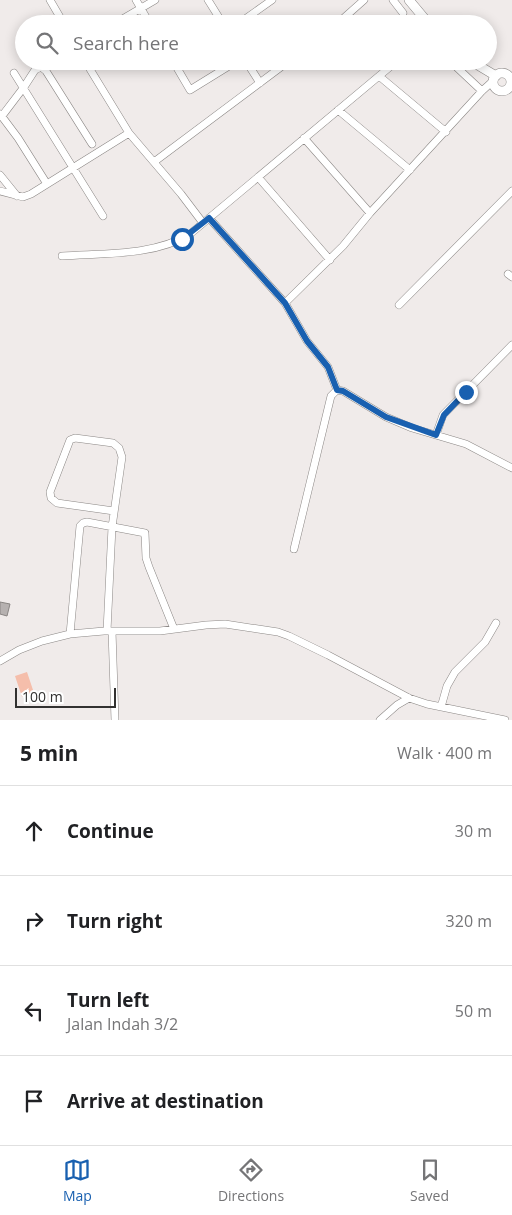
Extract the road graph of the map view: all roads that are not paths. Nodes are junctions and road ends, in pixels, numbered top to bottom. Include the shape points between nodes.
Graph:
1 (50, 0) edge
2 (136, 0) edge
3 (155, 0) edge
4 (208, 0) edge
5 (272, 0) edge
6 (364, 0) edge
7 (393, 0) edge
8 (409, 0) edge
9 (140, 8) junction
10 (402, 13) dead end
11 (59, 15) edge
12 (129, 15) edge
13 (144, 15) edge
14 (217, 15) edge
15 (251, 15) edge
16 (347, 15) edge
17 (422, 15) edge
18 (35, 70) edge
19 (45, 70) edge
20 (90, 70) edge
21 (178, 70) edge
22 (222, 70) edge
23 (252, 70) edge
24 (277, 70) edge
25 (386, 70) edge
26 (460, 70) edge
27 (484, 70) edge
28 (14, 73) dead end
29 (379, 76) junction
30 (495, 78) junction
31 (511, 79) edge
32 (260, 83) junction
33 (24, 87) junction
34 (482, 90) junction
35 (509, 94) edge
36 (338, 110) junction
37 (1, 115) edge
38 (446, 132) junction
39 (129, 133) junction
40 (304, 138) junction
41 (92, 144) dead end
42 (154, 162) junction
43 (74, 167) junction
44 (410, 170) junction
45 (0, 176) edge
46 (258, 178) junction
47 (47, 184) junction
48 (0, 191) edge
49 (512, 191) edge
50 (17, 196) junction
51 (370, 213) junction
52 (103, 216) dead end
53 (206, 220) junction
54 (62, 256) dead end
55 (330, 260) junction
56 (285, 303) junction
57 (399, 305) dead end
58 (512, 345) edge
59 (337, 390) junction
60 (436, 435) junction
61 (512, 468) edge
62 (114, 511) junction
63 (112, 527) junction
64 (294, 549) dead end
65 (496, 623) dead end
66 (174, 629) junction
67 (110, 631) junction
68 (70, 634) junction
69 (0, 661) edge
70 (409, 698) junction
71 (441, 707) junction
72 (473, 716) edge
73 (115, 720) edge
74 (380, 720) edge
75 (505, 720) edge

1 - 11 street
2 - 9 street
3 - 9 street
4 - 14 street
5 - 15 street
6 - 16 street
7 - 10 street
8 - 17 street
9 - 12 street
9 - 13 street
18 - 33 street
19 - 41 street
20 - 39 street
21 - 22 street via 190,90
23 - 32 street
24 - 32 street
25 - 29 street
26 - 34 street
27 - 30 street
28 - 33 street
29 - 36 street
29 - 38 street
30 - 31 street via 504,74
30 - 34 street
30 - 35 street via 496,88
31 - 35 street
32 - 42 street
33 - 37 street
33 - 43 street
34 - 38 street
36 - 40 street
36 - 44 street
37 - 47 street
38 - 44 street
39 - 42 street
39 - 43 street
40 - 46 street
40 - 51 street
42 - 53 street
43 - 47 street
43 - 52 street
44 - 51 street
45 - 50 street
46 - 53 street
46 - 55 street
47 - 50 street via 31,194
48 - 50 street
49 - 57 street
51 - 55 street
53 - 54 street via 182,239 159,247
53 - 56 street
55 - 56 street
56 - 59 street via 310,346 328,367
58 - 60 street via 444,415
59 - 60 street via 386,417
59 - 64 street via 331,396
60 - 61 street via 466,444
62 - 62 street via 122,457 118,448 113,443 70,440 50,492 51,498 57,503
62 - 63 street
63 - 66 street via 145,533 146,558
63 - 67 street
63 - 68 street via 87,522 80,526
65 - 71 street via 482,646 455,672
66 - 67 street
66 - 70 street via 225,624 278,632
67 - 68 street
67 - 73 street
68 - 69 street via 26,647
70 - 71 street
70 - 74 street
71 - 72 street
72 - 75 street

